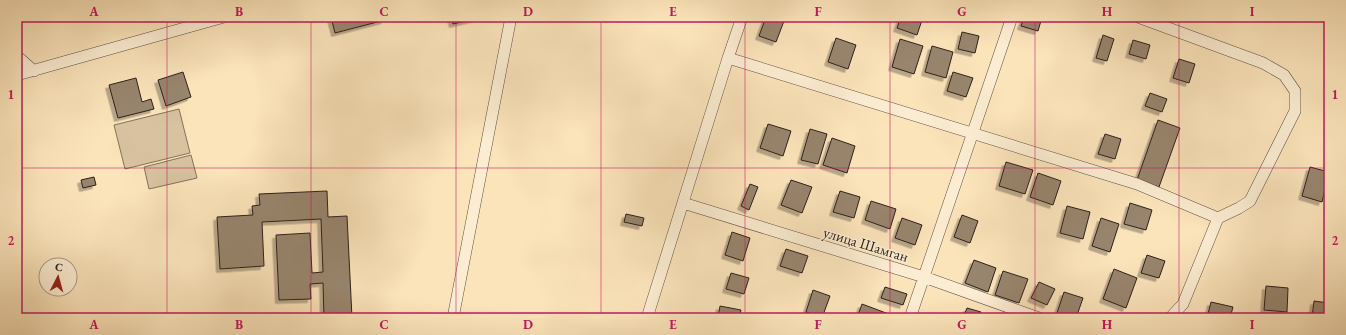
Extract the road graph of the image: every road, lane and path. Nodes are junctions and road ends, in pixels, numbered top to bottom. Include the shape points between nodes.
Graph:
1 (224, 17) edge
2 (502, 17) edge
3 (511, 17) edge
4 (742, 17) edge
5 (1012, 17) edge
6 (1138, 17) edge
7 (508, 30) junction
8 (17, 56) edge
9 (728, 58) junction
10 (34, 70) junction
11 (17, 75) edge
12 (973, 133) junction
13 (683, 203) junction
14 (1218, 218) junction
15 (924, 277) junction
16 (453, 318) edge
17 (647, 318) edge
18 (910, 318) edge
19 (1039, 318) edge
20 (1170, 318) edge

1 - 10 street
2 - 7 street
3 - 7 street
4 - 9 street
5 - 12 street
6 - 14 street via 1264,63 1284,75 1295,91 1295,111 1250,201
7 - 16 street
8 - 10 street
9 - 12 street
9 - 13 street
10 - 11 street
12 - 14 street via 1137,184
12 - 15 street
13 - 15 street, улица Шамган
13 - 17 street
14 - 20 street via 1183,304
15 - 18 street
15 - 19 street, улица Шамган

